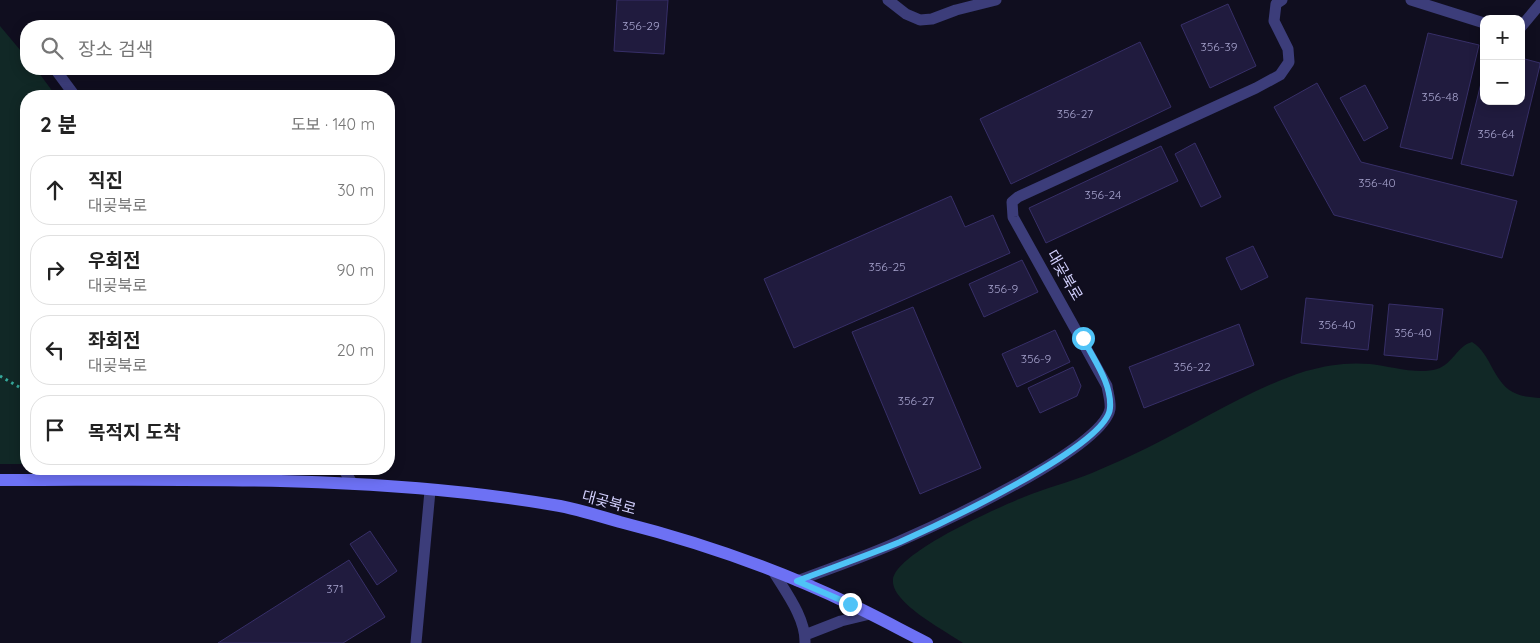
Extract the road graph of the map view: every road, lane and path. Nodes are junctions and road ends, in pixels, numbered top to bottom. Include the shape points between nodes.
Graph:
1 (888, 0) edge
2 (996, 0) edge
3 (1411, 0) edge
4 (1276, 1) edge
5 (1540, 4) edge
6 (1480, 22) edge
7 (1525, 22) edge
8 (59, 75) edge
9 (71, 90) edge
10 (0, 376) edge
11 (20, 388) edge
12 (347, 475) edge
13 (0, 480) edge
14 (354, 484) junction
15 (430, 491) junction
16 (773, 571) junction
17 (797, 581) junction
18 (870, 614) junction
19 (805, 639) edge
20 (416, 643) edge
21 (927, 643) edge

1 - 2 lane via 920,20
3 - 6 lane
4 - 17 lane, 대곶북로 via 1274,20 1288,49 1289,62 1280,75 1018,196 1012,202 1013,217 1108,386 1110,409 1100,427 1071,451 992,498 900,542
5 - 7 lane
8 - 9 lane
10 - 11 path
12 - 14 lane
13 - 14 street, 대곶북로
14 - 15 street, 대곶북로
15 - 16 street, 대곶북로 via 561,506 668,534
15 - 20 lane
16 - 17 street, 대곶북로
16 - 19 lane via 798,616
17 - 18 street, 대곶북로
18 - 19 lane via 840,620
18 - 21 street, 대곶북로

